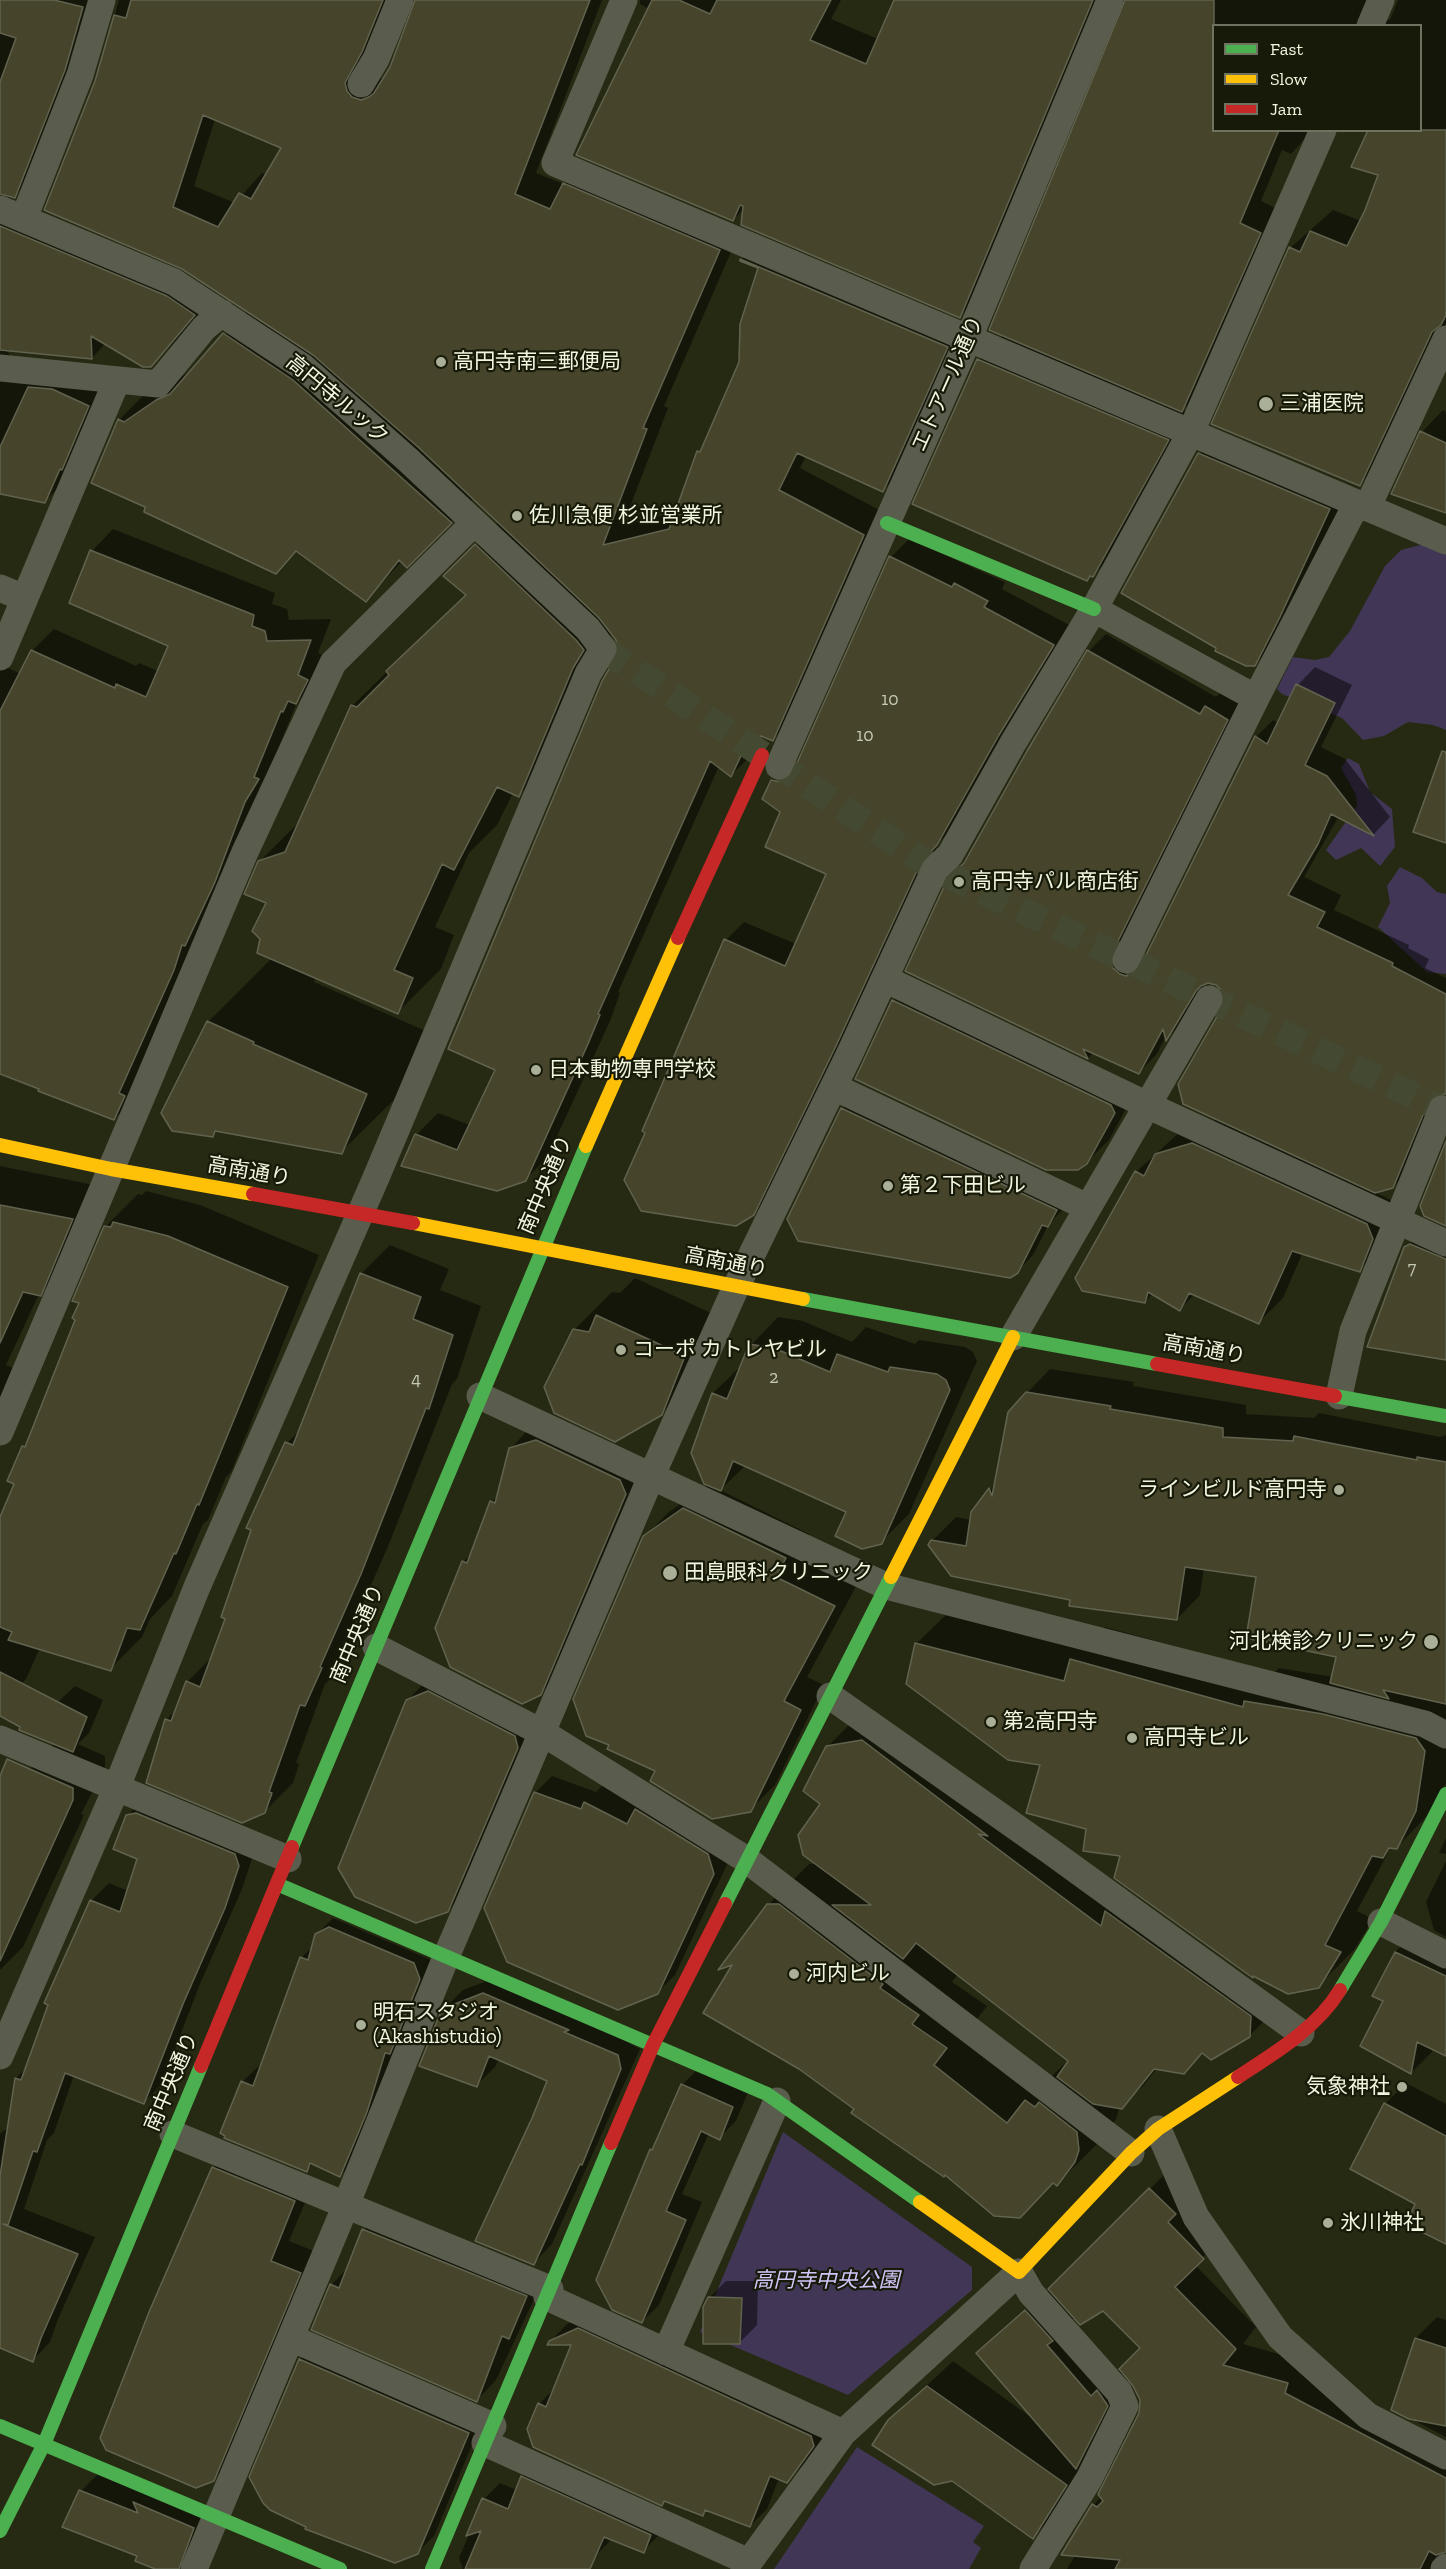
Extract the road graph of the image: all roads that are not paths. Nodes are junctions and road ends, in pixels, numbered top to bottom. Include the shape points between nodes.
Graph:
1 (102, 0) edge
2 (399, 0) edge
3 (624, 0) edge
4 (1110, 0) edge
5 (1381, 0) edge
6 (1371, 24) edge
7 (361, 84) dead end
8 (1322, 132) edge
9 (12, 213) edge
10 (222, 313) junction
11 (1446, 339) edge
12 (968, 340) junction
13 (0, 368) edge
14 (117, 380) junction
15 (1190, 434) junction
16 (1362, 505) junction
17 (474, 523) junction
18 (887, 523) junction
19 (1446, 541) edge
20 (12, 593) edge
21 (1094, 609) junction
22 (0, 657) edge
23 (1256, 698) junction
24 (770, 760) joint
25 (1126, 960) dead end
26 (885, 980) junction
27 (1209, 999) dead end
28 (834, 1087) junction
29 (1147, 1105) junction
30 (1442, 1109) dead end
31 (0, 1145) edge
32 (111, 1169) junction
33 (1088, 1208) junction
34 (361, 1213) junction
35 (1398, 1221) junction
36 (1446, 1243) edge
37 (541, 1250) junction
38 (736, 1287) junction
39 (1013, 1337) junction
40 (8, 1391) edge
41 (480, 1396) junction
42 (1339, 1396) junction
43 (1446, 1416) edge
44 (0, 1432) edge
45 (651, 1477) junction
46 (886, 1587) junction
47 (376, 1647) junction
48 (830, 1696) junction
49 (543, 1733) junction
50 (1446, 1735) edge
51 (0, 1739) edge
52 (116, 1789) junction
53 (1446, 1794) edge
54 (288, 1859) junction
55 (747, 1860) junction
56 (277, 1884) junction
57 (1381, 1922) junction
58 (1446, 1955) edge
59 (446, 1957) junction
60 (1301, 2033) junction
61 (653, 2045) junction
62 (0, 2056) edge
63 (777, 2101) junction
64 (1158, 2129) junction
65 (173, 2134) junction
66 (1131, 2153) junction
67 (346, 2205) junction
68 (1019, 2272) junction
69 (548, 2293) junction
70 (291, 2338) junction
71 (666, 2352) junction
72 (0, 2426) edge
73 (843, 2433) junction
74 (489, 2434) junction
75 (44, 2444) junction
76 (1446, 2456) edge
77 (216, 2516) junction
78 (0, 2531) edge
79 (746, 2565) edge
80 (194, 2569) edge
81 (340, 2569) edge
82 (432, 2569) edge
83 (1033, 2569) edge
84 (1042, 2569) edge

1 - 9 street via 81,75
2 - 7 street via 376,60
3 - 12 street via 555,163
4 - 12 street, エトアール通り
5 - 6 street
8 - 15 street
9 - 10 street, 高円寺ルック via 174,282
10 - 14 street via 204,328 158,384
10 - 17 street, 高円寺ルック via 303,368
11 - 16 street
12 - 15 street
12 - 18 street, エトアール通り
13 - 14 street
14 - 20 street
15 - 16 street
15 - 21 street
16 - 19 street
16 - 23 street
17 - 32 street via 333,663 245,852
17 - 34 street, 高円寺ルック via 588,629 603,649 588,674
18 - 21 street
18 - 24 street, エトアール通り
20 - 22 street
21 - 23 street
21 - 26 street via 950,855 935,869
23 - 25 street
24 - 37 street, 南中央通り via 662,973
26 - 28 street
26 - 29 street
27 - 29 street
28 - 33 street
28 - 38 street
29 - 33 street
29 - 35 street
30 - 35 street
31 - 32 street, 高南通り
32 - 34 street, 高南通り
32 - 40 street
33 - 39 street
34 - 37 street, 高南通り
34 - 52 street via 197,1587
35 - 36 street
35 - 42 street via 1353,1330
37 - 38 street, 高南通り
37 - 41 street, 南中央通り
38 - 39 street, 高南通り
38 - 45 street
39 - 42 street, 高南通り
39 - 46 street
40 - 44 street
41 - 45 street
41 - 47 street, 南中央通り
42 - 43 street, 高南通り
45 - 46 street
45 - 49 street
46 - 48 street
46 - 50 street via 1425,1724
47 - 49 street
47 - 54 street, 南中央通り
48 - 55 street
48 - 60 street
49 - 55 street
49 - 59 street
51 - 52 street
52 - 54 street
52 - 62 street
53 - 57 street
54 - 56 street, 南中央通り
55 - 61 street
55 - 66 street
56 - 59 street
56 - 65 street, 南中央通り
57 - 58 street
57 - 60 street via 1336,1996
59 - 61 street
59 - 67 street
60 - 64 street
61 - 63 street
61 - 69 street
63 - 68 street
63 - 71 street
64 - 66 street
64 - 76 street via 1196,2217 1280,2337 1368,2416
65 - 67 street
65 - 75 street, 南中央通り
66 - 68 street
67 - 69 street
67 - 70 street
68 - 73 street
68 - 83 street via 1031,2293 1119,2392 1125,2406 1089,2479
69 - 71 street
69 - 74 street
70 - 74 street
70 - 77 street
71 - 73 street
72 - 75 street
73 - 79 street
74 - 79 street
74 - 82 street
75 - 77 street
75 - 78 street, 南中央通り
77 - 80 street
77 - 81 street
83 - 84 street

